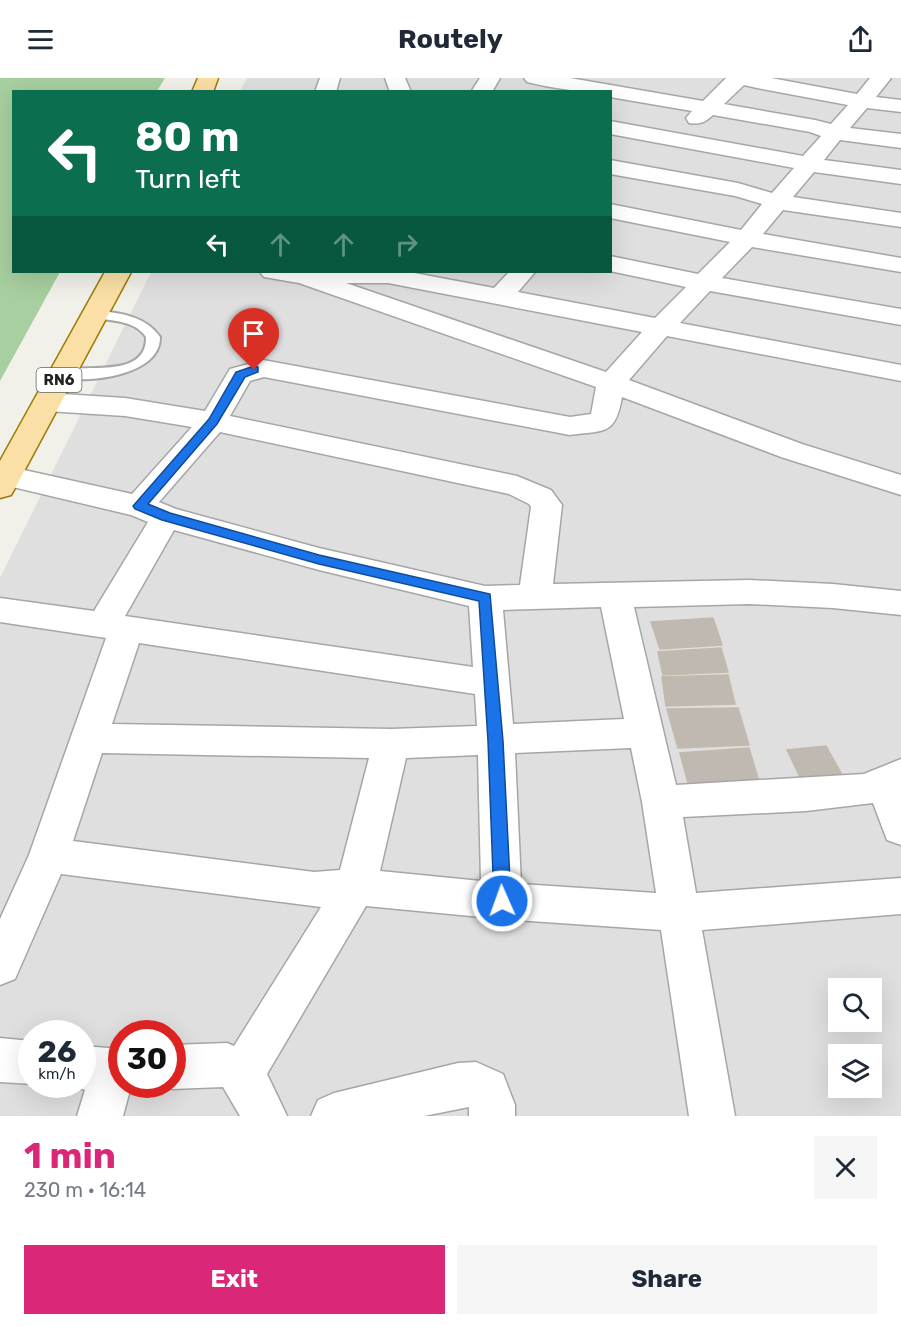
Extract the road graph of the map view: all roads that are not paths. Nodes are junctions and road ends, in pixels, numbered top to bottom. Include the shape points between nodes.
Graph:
1 (534, 78) edge
2 (738, 78) edge
3 (881, 78) edge
4 (606, 90) edge
5 (612, 91) edge
6 (862, 102) junction
7 (901, 106) edge
8 (709, 107) junction
9 (612, 127) edge
10 (834, 133) junction
11 (677, 139) junction
12 (901, 141) edge
13 (810, 165) junction
14 (612, 167) edge
15 (640, 173) junction
16 (901, 177) edge
17 (612, 201) edge
18 (779, 202) junction
19 (612, 211) edge
20 (901, 220) edge
21 (746, 239) junction
22 (612, 263) edge
23 (901, 265) edge
24 (117, 273) edge
25 (280, 273) edge
26 (522, 273) edge
27 (303, 276) junction
28 (705, 283) junction
29 (499, 297) junction
30 (94, 314) junction
31 (901, 316) edge
32 (660, 328) junction
33 (901, 373) edge
34 (62, 374) junction
35 (611, 383) junction
36 (46, 402) junction
37 (213, 421) junction
38 (3, 482) edge
39 (901, 485) edge
40 (153, 511) junction
41 (535, 597) junction
42 (615, 597) junction
43 (485, 598) junction
44 (901, 603) edge
45 (0, 610) edge
46 (114, 628) junction
47 (491, 682) junction
48 (647, 733) junction
49 (89, 738) junction
50 (496, 741) junction
51 (391, 744) junction
52 (893, 779) edge
53 (661, 802) junction
54 (901, 828) edge
55 (49, 855) junction
56 (356, 887) junction
57 (901, 897) edge
58 (502, 901) junction
59 (679, 913) junction
60 (0, 964) edge
61 (0, 1060) edge
62 (18, 1062) edge
63 (186, 1066) edge
64 (106, 1070) edge
65 (243, 1073) junction
66 (343, 1114) edge
67 (100, 1116) edge
68 (264, 1116) edge
69 (492, 1116) edge
70 (712, 1116) edge

1 - 4 street
2 - 6 street
2 - 8 street
3 - 6 street
5 - 8 street
6 - 7 street
6 - 10 street
8 - 10 street
8 - 11 street
9 - 11 street
10 - 12 street
10 - 13 street
11 - 13 street
11 - 15 street
13 - 16 street
13 - 18 street
14 - 15 street
15 - 17 street
15 - 18 street via 738,190
18 - 20 street
18 - 21 street
19 - 21 street
21 - 23 street
21 - 28 street
22 - 28 street
24 - 30 main road, RN6
25 - 27 street
26 - 29 street
27 - 29 street via 388,275
27 - 35 street
28 - 31 street
28 - 32 street
29 - 32 street
30 - 34 main road, RN6
30 - 34 lane via 140,324 150,330 154,340 152,351 128,367
32 - 33 street
32 - 35 street
34 - 36 main road, RN6
35 - 37 street via 604,418 570,426 263,368 240,375
35 - 39 street via 699,418
36 - 37 street via 125,407
36 - 38 main road, RN6
37 - 40 street
37 - 41 street via 518,486 540,496 547,505
38 - 40 street
40 - 43 street via 319,559
40 - 46 street
41 - 42 street
41 - 43 street
42 - 44 street via 748,592
42 - 48 street
43 - 47 street
45 - 46 street
46 - 47 street
46 - 49 street
47 - 50 street
48 - 50 street
48 - 53 street
49 - 51 street
49 - 55 street
50 - 51 street
50 - 58 street
51 - 56 street
52 - 53 street via 864,790
52 - 54 street
53 - 59 street
55 - 56 street via 314,890
55 - 60 street
56 - 58 street
56 - 65 street
57 - 59 street
58 - 59 street
59 - 70 street
61 - 62 street
63 - 65 street via 227,1065
64 - 67 street
65 - 68 street
66 - 69 street via 476,1084 487,1090

